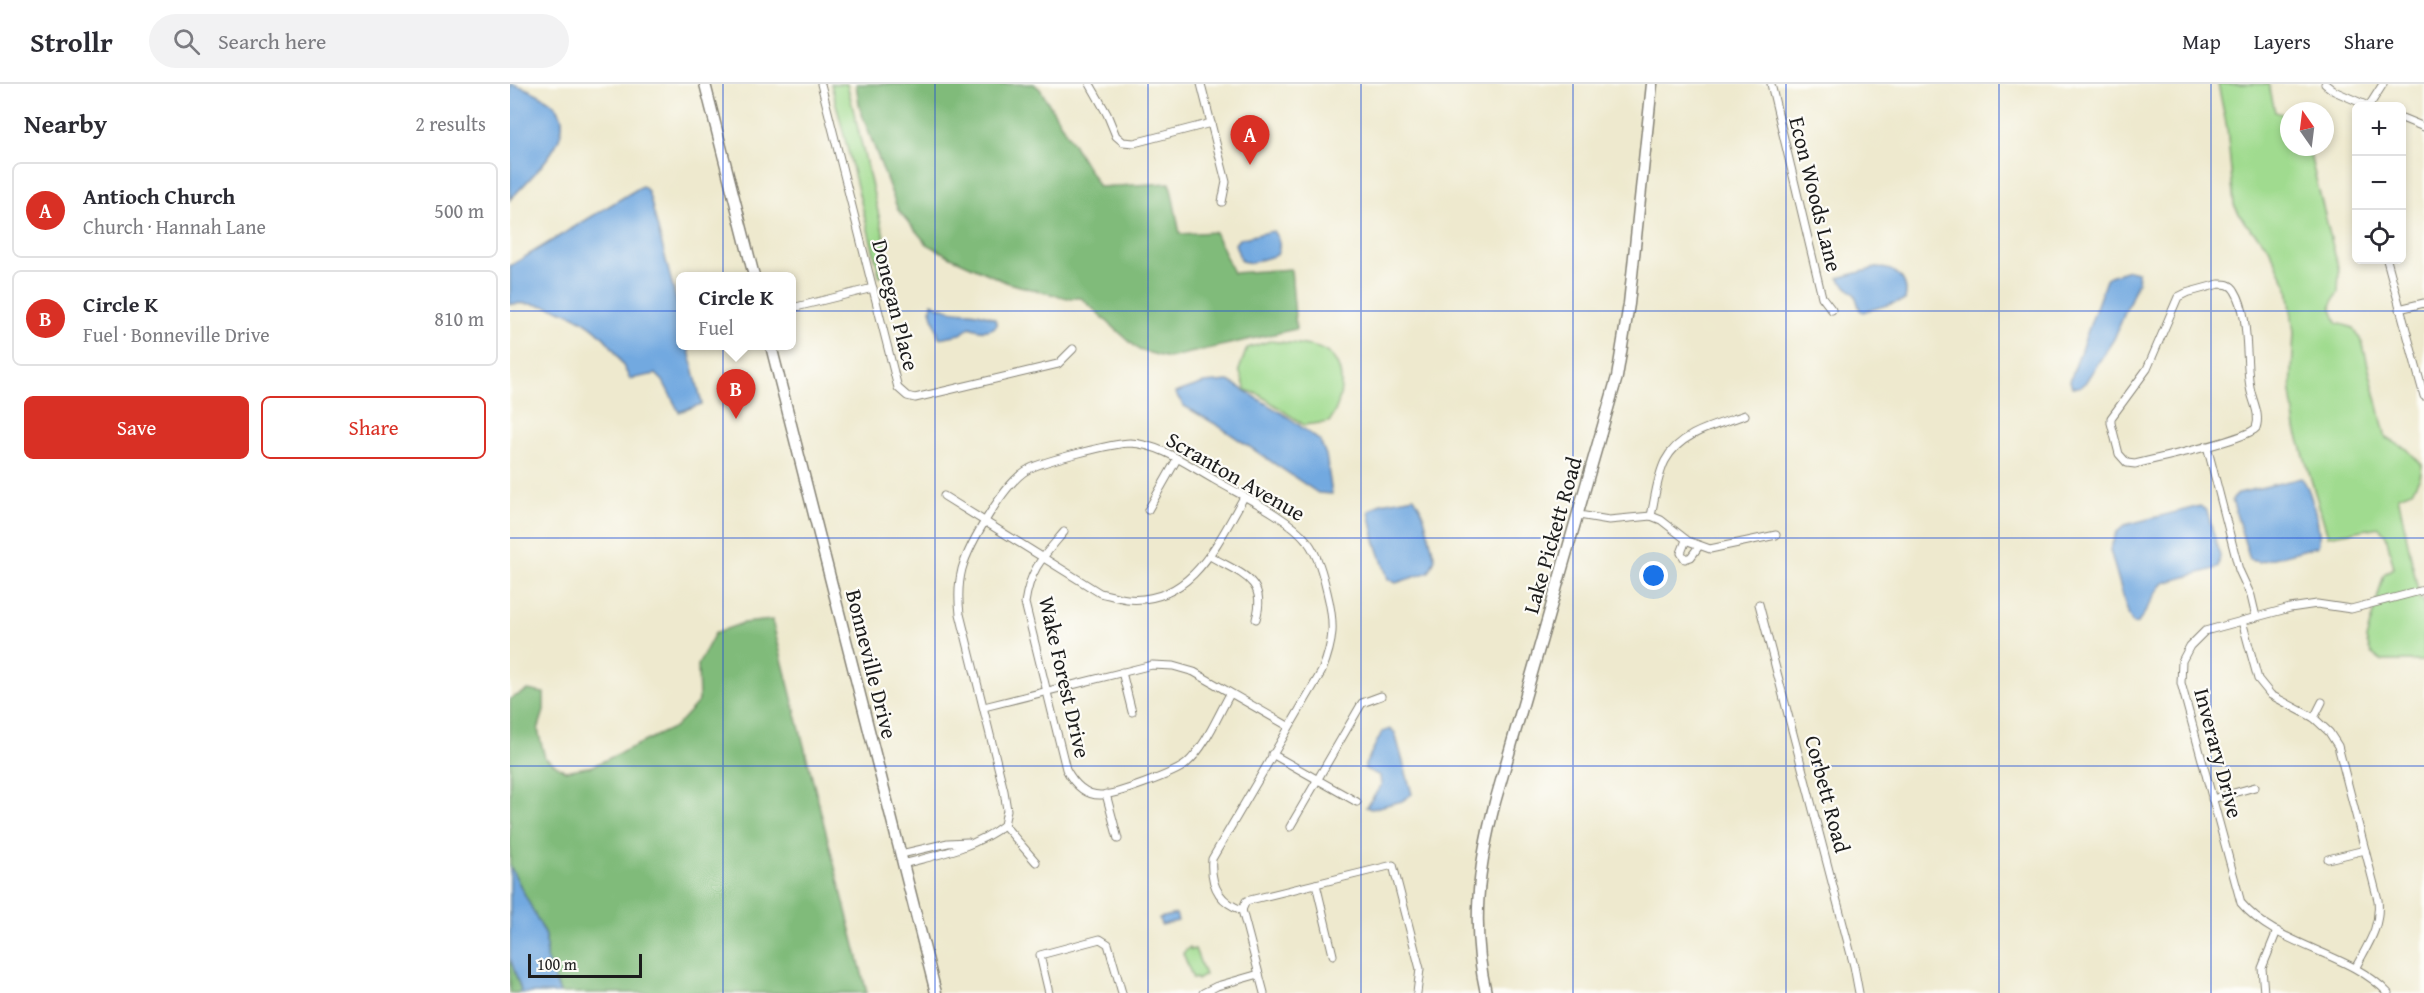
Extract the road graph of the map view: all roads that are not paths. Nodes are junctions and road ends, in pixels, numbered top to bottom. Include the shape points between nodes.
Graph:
1 (705, 84) edge
2 (821, 84) edge
3 (1090, 84) edge
4 (1201, 84) edge
5 (1652, 84) edge
6 (1771, 84) edge
7 (2325, 84) edge
8 (2383, 84) edge
9 (2359, 102) edge
10 (2371, 102) edge
11 (2406, 120) edge
12 (1211, 123) junction
13 (2424, 127) edge
14 (1222, 202) dead end
15 (2388, 264) edge
16 (752, 272) edge
17 (873, 288) junction
18 (2424, 303) edge
19 (796, 307) edge
20 (2399, 309) junction
21 (1832, 310) dead end
22 (1073, 349) dead end
23 (772, 350) edge
24 (2424, 396) edge
25 (1745, 416) dead end
26 (2207, 446) junction
27 (1177, 459) junction
28 (944, 496) dead end
29 (1244, 497) junction
30 (1148, 510) dead end
31 (1579, 515) junction
32 (1651, 516) junction
33 (985, 523) junction
34 (1064, 532) dead end
35 (1776, 535) dead end
36 (1686, 540) junction
37 (1699, 546) junction
38 (1210, 556) junction
39 (1043, 557) junction
40 (2424, 590) edge
41 (1759, 604) dead end
42 (2256, 617) junction
43 (1256, 620) dead end
44 (2242, 621) junction
45 (1122, 672) junction
46 (1047, 691) junction
47 (1230, 694) junction
48 (1381, 696) dead end
49 (2322, 702) dead end
50 (984, 707) junction
51 (1132, 712) dead end
52 (2314, 718) junction
53 (1288, 726) junction
54 (1272, 754) junction
55 (1318, 780) junction
56 (2255, 787) dead end
57 (1106, 794) junction
58 (2212, 799) junction
59 (1357, 802) dead end
60 (1004, 825) junction
61 (1290, 827) dead end
62 (1118, 839) dead end
63 (2364, 850) junction
64 (902, 859) junction
65 (2328, 859) dead end
66 (1036, 862) dead end
67 (1316, 884) junction
68 (1242, 910) junction
69 (2277, 931) junction
70 (1333, 955) dead end
71 (2356, 967) junction
72 (1259, 974) junction
73 (936, 993) edge
74 (1049, 993) edge
75 (1122, 993) edge
76 (1203, 993) edge
77 (1264, 993) edge
78 (1417, 993) edge
79 (1486, 993) edge
80 (1859, 993) edge
81 (2264, 993) edge
82 (2388, 993) edge

1 - 16 main road
2 - 17 street, Donegan Place
3 - 12 street via 1116,136 1123,142 1134,143
4 - 12 street
5 - 31 main road, Lake Pickett Road via 1621,354
6 - 21 street, Econ Woods Lane via 1822,297
7 - 9 street
8 - 10 street
11 - 13 street
12 - 14 street via 1226,182
15 - 20 street
17 - 19 street
17 - 22 street, Donegan Place via 898,388 908,396 915,398 1058,364
18 - 20 street
20 - 24 street
23 - 64 main road, Bonneville Drive
25 - 32 street via 1700,430 1680,443 1666,460
26 - 26 street via 2127,463 2119,454 2111,418 2146,369 2174,302 2186,293 2226,284 2236,291 2241,305 2258,424 2248,434
26 - 42 street via 2239,570
27 - 29 street, Scranton Avenue
27 - 30 street
27 - 33 street, Scranton Avenue via 1155,448 1130,443 1049,462 1028,469 1009,485
28 - 33 street
29 - 38 street
29 - 53 street, Scranton Avenue via 1290,524 1307,541 1332,610 1331,647 1322,670
31 - 32 street via 1610,519
31 - 79 main road, Lake Pickett Road via 1483,853 1477,925
32 - 36 street
33 - 39 street
33 - 50 street, Scranton Avenue via 963,566 957,590
34 - 39 street, Wake Forest Drive
35 - 37 street via 1715,549
36 - 37 street
36 - 37 street via 1681,550 1683,558 1691,557
38 - 39 street via 1178,589 1149,599 1100,593
38 - 43 street via 1246,577 1258,590 1261,603
39 - 46 street, Wake Forest Drive via 1028,582 1025,603
40 - 42 street, Inverary Drive via 2351,609 2317,604
41 - 80 street, Corbett Road
42 - 44 street, Inverary Drive
44 - 52 street via 2258,679 2271,695
44 - 58 street, Inverary Drive via 2205,631 2182,661 2181,683
45 - 46 street
45 - 47 street via 1152,665 1173,666 1194,672
45 - 51 street
46 - 50 street
46 - 57 street, Wake Forest Drive via 1073,783 1084,790
47 - 53 street
47 - 57 street via 1199,749 1186,764 1172,774
48 - 55 street via 1362,703
49 - 52 street
50 - 60 street, Scranton Avenue via 1004,791
52 - 63 street via 2338,746
53 - 54 street, Scranton Avenue
54 - 55 street
54 - 68 street, Scranton Avenue via 1212,859 1210,876 1220,897
55 - 59 street
55 - 61 street
56 - 58 street
57 - 62 street
58 - 69 street, Inverary Drive via 2241,903 2252,916
60 - 64 street via 991,836 949,852
60 - 66 street
63 - 65 street
63 - 71 street via 2380,915
64 - 73 main road, Bonneville Drive
67 - 68 street via 1246,901
67 - 70 street
67 - 78 street via 1393,865 1420,969
68 - 72 street
69 - 71 street, Inverary Drive
69 - 81 street via 2262,968
71 - 82 street, Inverary Drive
72 - 76 street
72 - 77 street
74 - 75 street via 1040,955 1100,939 1108,944

